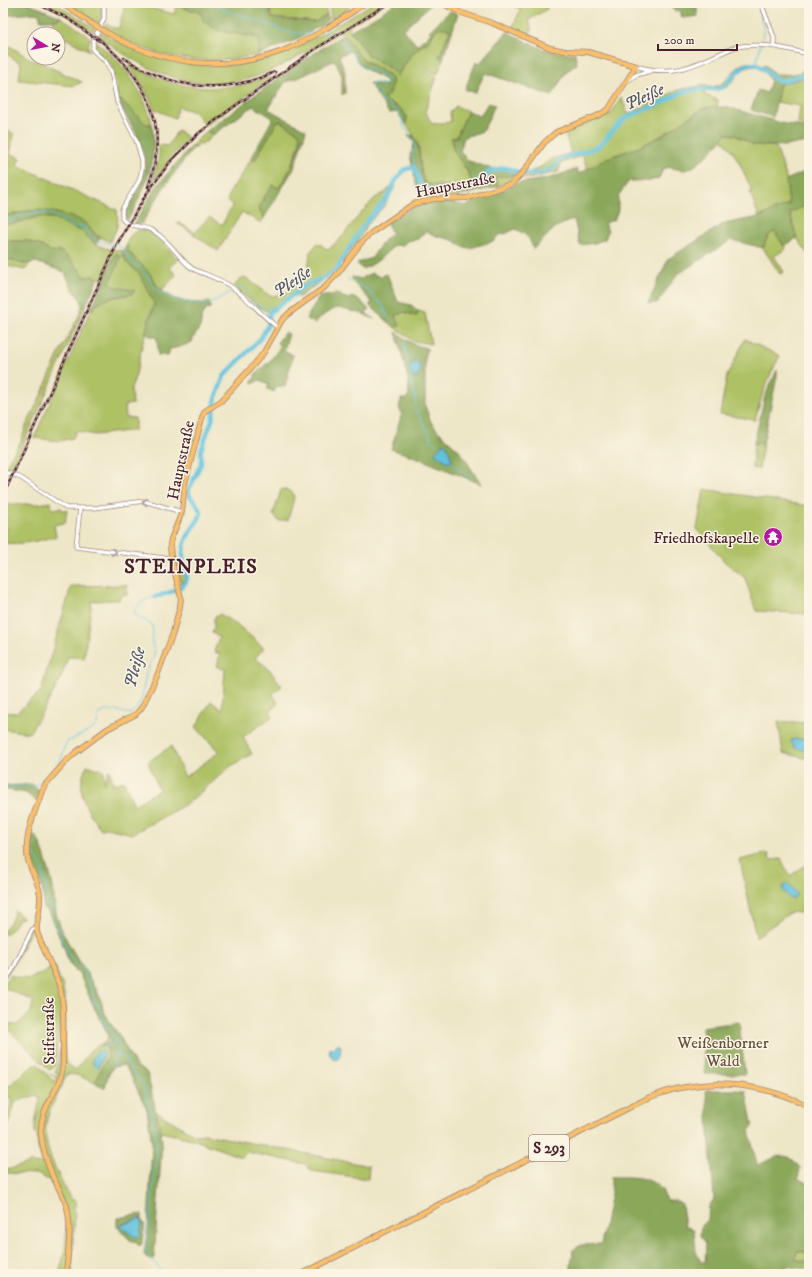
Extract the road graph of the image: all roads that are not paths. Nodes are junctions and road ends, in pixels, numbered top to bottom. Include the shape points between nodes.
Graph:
1 (61, 3) edge
2 (104, 3) edge
3 (355, 3) edge
4 (366, 3) edge
5 (442, 3) edge
6 (762, 3) edge
7 (358, 8) junction
8 (774, 46) junction
9 (809, 54) edge
10 (636, 66) junction
11 (651, 70) junction
12 (626, 82) junction
13 (277, 326) junction
14 (3, 472) edge
15 (80, 508) junction
16 (182, 512) junction
17 (169, 558) junction
18 (37, 928) junction
19 (3, 983) edge
20 (809, 1106) edge
21 (66, 1274) edge
22 (302, 1274) edge

1 - 7 main road, bridge via 106,32 144,51 190,62 218,63 261,57 287,49
2 - 13 street via 104,19 93,41 93,50 106,62 111,71 116,102 136,140 142,160 139,181 122,209 121,217 126,224 155,232 193,269 234,289
3 - 7 main road
4 - 7 main road
5 - 10 main road via 550,48 588,52
6 - 8 street via 774,37
8 - 9 street
8 - 11 street via 735,47 681,69
10 - 11 street
10 - 12 main road, Hauptstraße
11 - 12 street
12 - 13 main road, Hauptstraße via 605,112 549,137 512,184 467,198 434,199 414,204 371,233 333,278
13 - 16 main road, Hauptstraße via 264,352 221,401 205,410 197,431 183,491
14 - 15 street via 20,477 66,508
16 -> 15 street via 144,501
15 -> 17 street via 76,547
16 - 17 main road, Hauptstraße via 171,539
17 - 18 main road, Hauptstraße via 179,588 180,606 157,676 140,709 75,753 42,791 26,844 28,859 40,892
18 - 19 street via 32,930
18 - 21 main road, Stiftstraße via 59,985 63,1005 61,1076 44,1112 41,1131 49,1166 69,1216
20 - 22 main road, S 293 via 775,1092 737,1085 679,1088 650,1097

